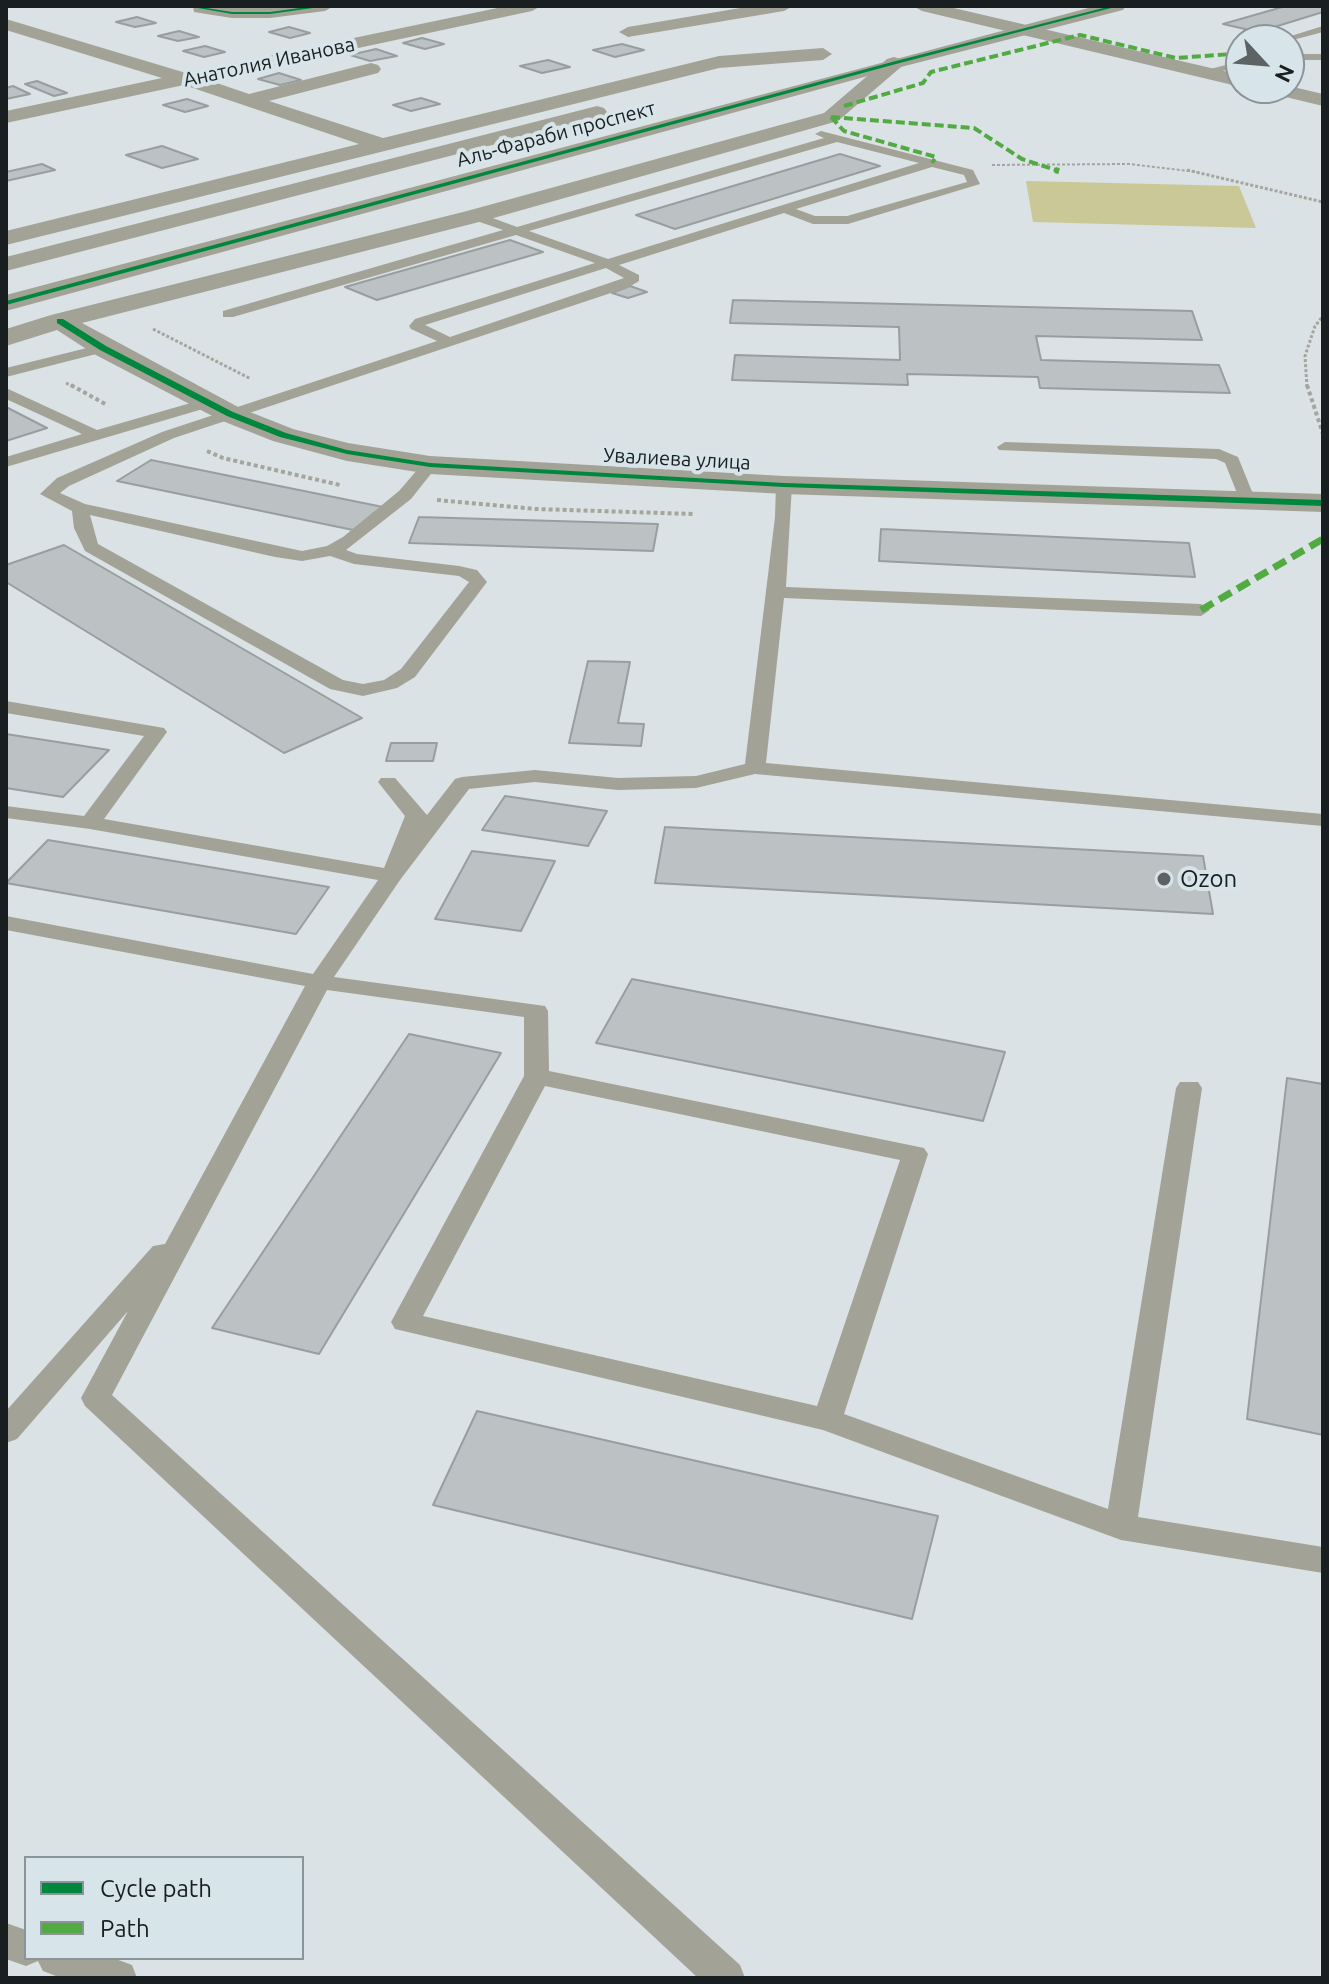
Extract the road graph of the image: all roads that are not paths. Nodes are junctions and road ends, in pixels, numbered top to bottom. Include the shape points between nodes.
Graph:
1 (325, 6) edge
2 (532, 6) edge
3 (784, 6) edge
4 (922, 6) edge
5 (1014, 6) edge
6 (1117, 6) edge
7 (200, 8) edge
8 (969, 17) junction
9 (6, 24) edge
10 (926, 28) dead end
11 (1022, 29) junction
12 (628, 32) dead end
13 (894, 63) junction
14 (392, 64) dead end
15 (1225, 67) edge
16 (1204, 72) junction
17 (1225, 77) edge
18 (185, 79) junction
19 (248, 100) junction
20 (6, 117) edge
21 (795, 128) junction
22 (837, 138) junction
23 (382, 145) junction
24 (932, 163) junction
25 (782, 208) junction
26 (475, 216) junction
27 (514, 230) junction
28 (6, 238) edge
29 (606, 263) junction
30 (6, 264) edge
31 (6, 303) edge
32 (228, 314) dead end
33 (60, 321) junction
34 (6, 338) edge
35 (450, 342) junction
36 (103, 348) junction
37 (6, 373) edge
38 (6, 393) edge
39 (219, 408) junction
40 (96, 435) junction
41 (1005, 447) dead end
42 (6, 462) edge
43 (430, 465) junction
44 (784, 485) junction
45 (1247, 499) junction
46 (1323, 503) edge
47 (80, 508) junction
48 (332, 550) junction
49 (776, 592) junction
50 (1201, 610) dead end
51 (6, 707) edge
52 (755, 768) junction
53 (388, 782) dead end
54 (6, 812) edge
55 (1323, 820) edge
56 (90, 823) junction
57 (392, 876) junction
58 (6, 923) edge
59 (319, 982) junction
60 (537, 1076) junction
61 (1189, 1088) dead end
62 (191, 1221) junction
63 (827, 1420) junction
64 (6, 1431) edge
65 (1121, 1527) junction
66 (1323, 1560) edge
67 (62, 1960) edge
68 (118, 1978) edge
69 (726, 1978) edge

1 - 7 street via 270,13
2 - 18 street, Анатолия Иванова
3 - 12 street
4 - 8 street
5 - 8 street
6 - 11 street, Аль-Фараби проспект
8 - 10 street
8 - 11 street
9 - 18 street
11 - 13 street, Аль-Фараби проспект
11 - 16 street
13 - 21 street via 831,117
13 - 31 street, Аль-Фараби проспект
14 - 19 street
15 - 16 lane
16 - 17 street
18 - 19 street
18 - 20 street, Анатолия Иванова
19 - 23 street
21 - 22 lane
21 - 26 street
22 - 24 lane
22 - 27 lane
23 - 28 street
23 - 30 street, Аль-Фараби проспект via 719,62 830,52
24 - 25 lane
24 - 25 lane via 969,173 974,184 848,220 813,220
25 - 29 lane
26 - 27 lane
26 - 33 street
27 - 29 lane
27 - 32 lane
29 - 35 lane via 634,278
29 - 35 lane via 416,326
33 - 34 street
33 - 36 street, Увалиева улица
35 - 39 lane via 285,397
36 - 37 lane
36 - 39 street, Увалиева улица
38 - 40 lane
39 - 40 lane
39 - 43 street, Увалиева улица via 283,435
39 - 47 lane via 48,494
40 - 42 lane
41 - 45 lane via 1219,454 1232,460
43 - 44 street, Увалиева улица
43 - 48 lane via 405,495
44 - 45 street, Увалиева улица
44 - 49 lane
45 - 46 street, Увалиева улица
47 - 48 lane via 275,552 302,556
47 - 48 lane via 91,547 337,685 363,690 408,673 478,582 459,571 367,561
49 - 50 lane
49 - 52 lane
51 - 56 lane via 157,732
52 - 55 lane
52 - 57 lane via 696,782 618,784 535,776 462,783
53 - 57 lane via 416,815
54 - 56 lane
56 - 57 lane
57 - 59 lane
58 - 59 lane
59 - 60 lane via 536,1011
59 - 62 lane
60 - 63 lane via 915,1154
60 - 63 lane via 405,1322
61 - 65 lane
62 - 64 lane
62 - 69 lane via 96,1398
63 - 65 lane
65 - 66 lane
67 - 68 lane

